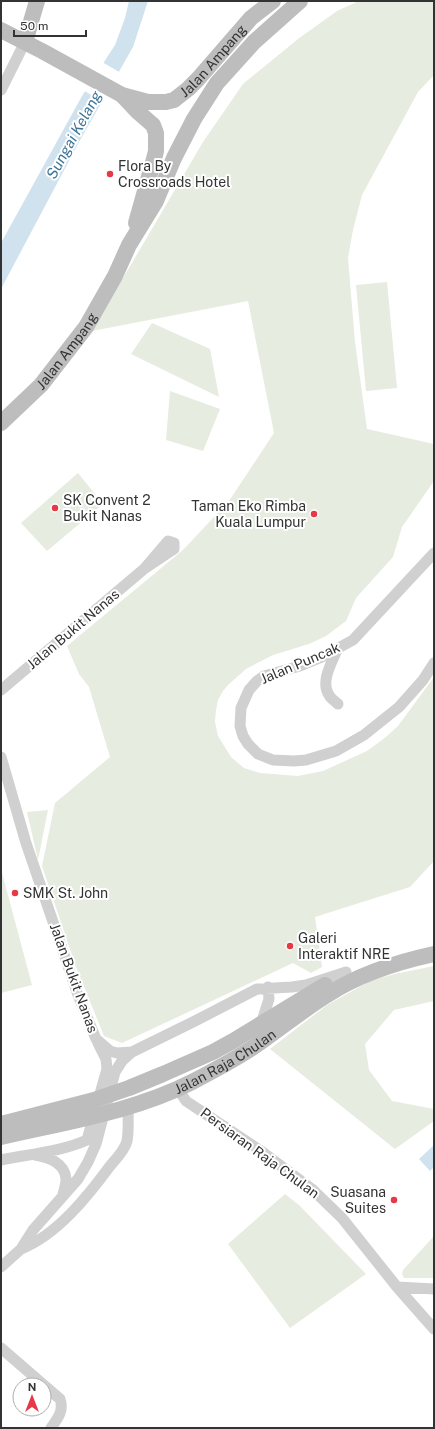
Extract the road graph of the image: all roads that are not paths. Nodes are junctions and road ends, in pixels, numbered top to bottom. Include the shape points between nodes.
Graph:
1 (37, 1) edge
2 (273, 1) edge
3 (300, 1) edge
4 (1, 30) edge
5 (25, 42) junction
6 (1, 90) edge
7 (122, 95) junction
8 (129, 246) junction
9 (1, 423) edge
10 (434, 552) edge
11 (144, 569) dead end
12 (337, 650) junction
13 (434, 663) edge
14 (1, 690) edge
15 (338, 704) dead end
16 (1, 757) edge
17 (434, 944) edge
18 (434, 954) edge
19 (346, 972) junction
20 (268, 987) junction
21 (261, 1024) junction
22 (96, 1039) junction
23 (132, 1052) junction
24 (213, 1052) junction
25 (111, 1070) junction
26 (129, 1088) junction
27 (178, 1089) junction
28 (128, 1107) junction
29 (1, 1124) edge
30 (1, 1137) edge
31 (92, 1142) junction
32 (28, 1155) junction
33 (1, 1160) edge
34 (63, 1195) junction
35 (21, 1249) junction
36 (1, 1267) edge
37 (397, 1287) junction
38 (434, 1289) edge
39 (434, 1329) edge
40 (1, 1348) edge
41 (51, 1428) edge

1 - 5 street
2 - 7 street, Jalan Ampang via 251,18 198,79 174,100 148,102
3 - 8 street, Jalan Ampang via 254,42 217,83 194,119 156,201
4 - 5 street
5 - 6 street
5 - 7 street
7 - 8 street, Jalan Ampang via 153,125 156,133 156,151
8 - 9 street, Jalan Ampang via 86,327 41,385
10 - 12 street, Jalan Puncak via 353,640
11 - 14 street, Jalan Bukit Nanas
12 - 13 street, Jalan Puncak via 300,666 264,676 249,690 241,708 240,726 248,744 258,754 273,760 294,761 336,752 364,735 399,707
12 - 15 street via 326,680 328,695
16 - 22 street, Jalan Bukit Nanas via 26,843 78,995
17 - 19 street, Jalan Raja Chulan via 386,955
18 - 27 street, Jalan Raja Chulan via 391,965 352,982 328,995 257,1045
19 - 20 street, Jalan Bukit Nanas via 292,987
19 - 21 street, Jalan Raja Chulan
20 - 21 street via 269,999
20 - 23 street, Jalan Bukit Nanas via 257,988
21 - 24 street, Jalan Raja Chulan
22 - 23 street, Jalan Bukit Nanas via 110,1051
22 - 25 street
23 - 25 street
24 - 26 street, Jalan Raja Chulan
24 - 27 street via 180,1073 174,1081
25 - 31 street
26 - 27 street via 158,1081 166,1082
26 - 29 street, Jalan Raja Chulan via 94,1100
27 - 28 street, Jalan Raja Chulan
27 - 37 street, Persiaran Raja Chulan via 186,1101 261,1151 313,1190 342,1218
28 - 30 street, Jalan Raja Chulan
28 - 35 street via 127,1142 121,1152 95,1186 62,1222 36,1242
31 - 32 street
31 - 34 street via 88,1162 78,1179
32 - 33 street
32 - 34 street via 46,1157 60,1166 66,1179
34 - 35 street via 33,1230
35 - 36 street
37 - 38 street
37 - 39 street, Persiaran Raja Chulan
40 - 41 street via 60,1399 60,1416

